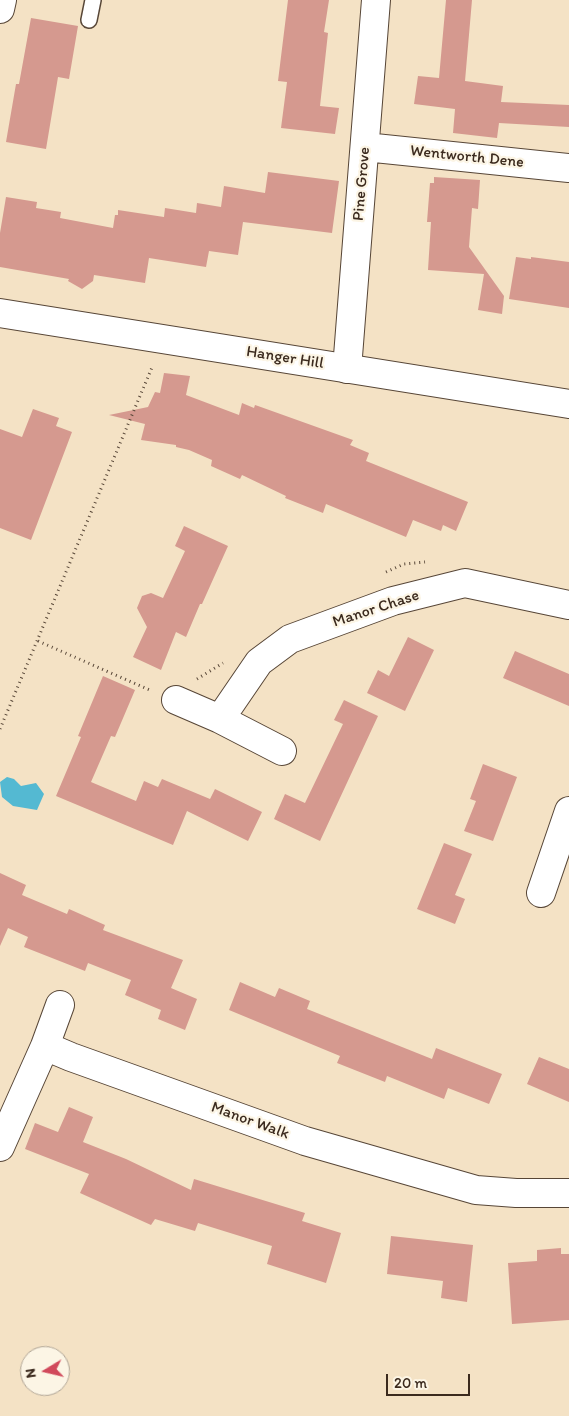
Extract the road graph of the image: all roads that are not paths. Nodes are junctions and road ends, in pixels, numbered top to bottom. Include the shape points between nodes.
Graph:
1 (2, 0) edge
2 (93, 0) edge
3 (376, 0) edge
4 (0, 9) edge
5 (89, 20) dead end
6 (365, 147) junction
7 (569, 168) edge
8 (0, 313) edge
9 (347, 369) junction
10 (569, 404) edge
11 (569, 605) edge
12 (176, 700) road end
13 (220, 719) junction
14 (282, 751) dead end
15 (569, 811) edge
16 (541, 893) dead end
17 (60, 1005) dead end
18 (45, 1046) junction
19 (0, 1147) edge
20 (569, 1193) edge

1 - 4 street
2 - 5 lane
3 - 6 street, Pine Grove
6 - 7 street, Wentworth Dene
6 - 9 street, Pine Grove
8 - 9 street, Hanger Hill
9 - 10 street, Hanger Hill
11 - 13 street, Manor Chase via 465,583 393,601 290,639 259,662
12 - 13 street
13 - 14 street
15 - 16 street
17 - 18 street
18 - 19 street
18 - 20 street, Manor Walk via 305,1141 476,1190

